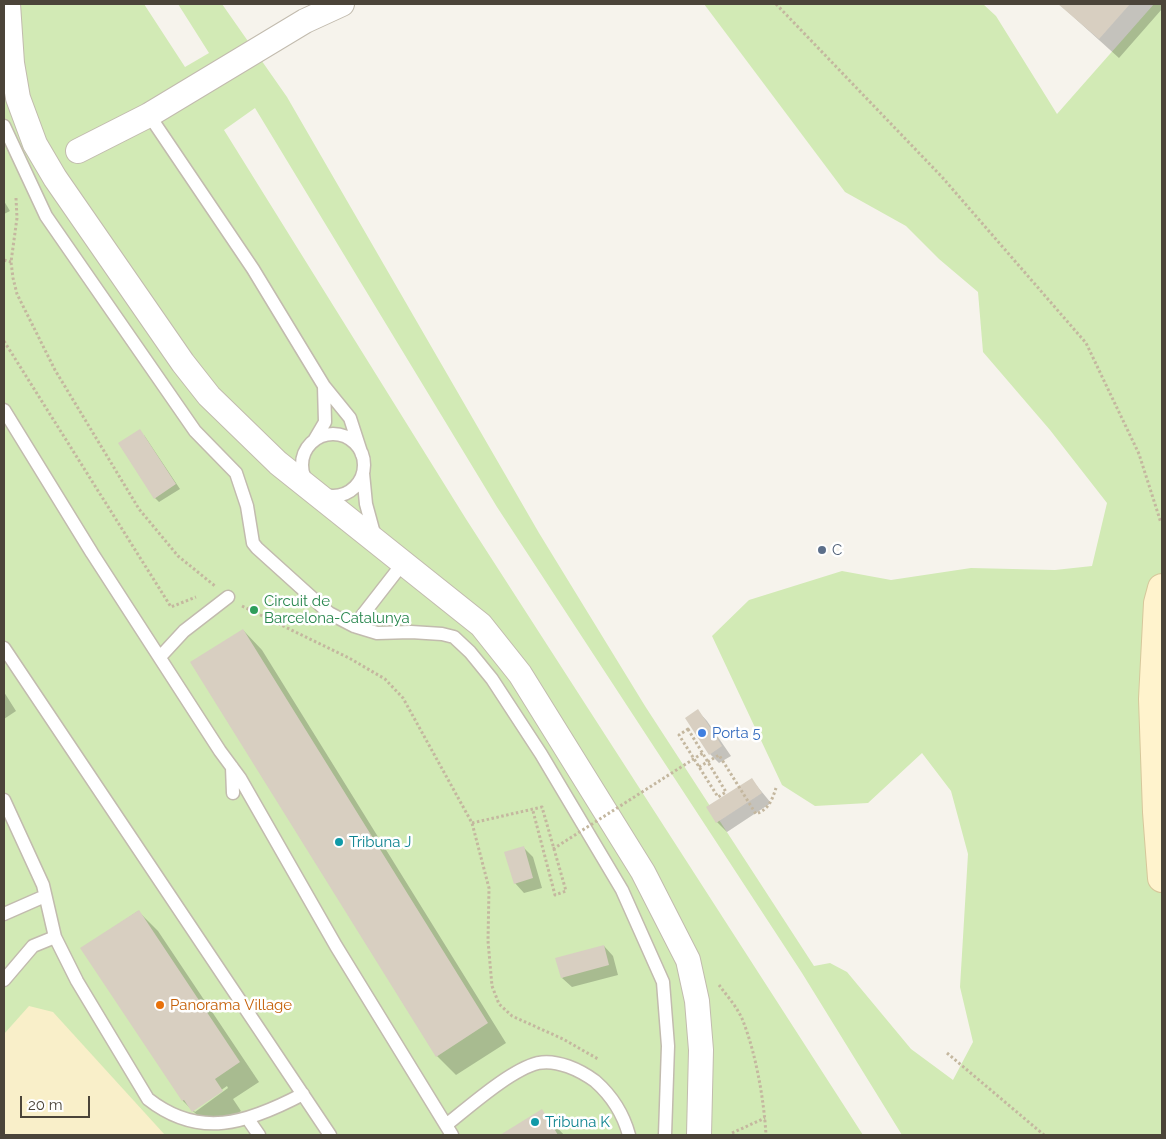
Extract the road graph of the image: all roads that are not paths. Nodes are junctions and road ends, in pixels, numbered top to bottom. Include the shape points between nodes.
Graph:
1 (8, 4) edge
2 (342, 4) edge
3 (150, 115) junction
4 (4, 126) edge
5 (78, 151) dead end
6 (324, 386) junction
7 (4, 410) edge
8 (316, 439) junction
9 (362, 455) junction
10 (363, 471) junction
11 (312, 489) junction
12 (378, 544) junction
13 (402, 563) junction
14 (1162, 588) edge
15 (228, 597) road end
16 (354, 626) junction
17 (4, 648) edge
18 (160, 657) junction
19 (232, 767) junction
20 (233, 793) dead end
21 (4, 800) edge
22 (1162, 878) edge
23 (45, 896) junction
24 (4, 914) edge
25 (56, 937) junction
26 (4, 980) edge
27 (303, 1094) junction
28 (250, 1122) junction
29 (449, 1130) edge
30 (185, 1132) edge
31 (259, 1135) edge
32 (330, 1135) edge
33 (629, 1135) edge
34 (665, 1135) edge
35 (699, 1135) edge

1 - 11 street via 18,98 36,144 55,178 209,396 278,463
2 - 3 street via 305,21
3 - 5 street
3 - 6 lane via 253,269
4 - 16 lane via 46,216 195,431 236,473 247,506 253,543 329,613
6 - 8 lane via 325,422
6 - 9 lane via 350,418
7 - 18 lane
8 - 9 lane via 322,435 339,434 353,441
8 - 11 lane via 309,444 302,459 303,475
9 - 10 lane
10 - 11 lane via 356,485 343,494 326,496
10 - 12 lane via 366,504
11 - 12 street
12 - 13 street
13 - 16 lane
13 - 35 street via 481,625 520,674 643,872 688,960 697,1001 701,1050
14 - 22 street via 1158,603 1153,699
15 - 18 lane via 184,631
16 - 34 lane via 385,634 411,632 454,637 492,679 541,754 622,890 664,982 668,1046
17 - 27 lane
18 - 19 lane
19 - 20 lane
19 - 29 lane via 336,946
21 - 23 lane
23 - 24 lane
23 - 25 lane
25 - 26 lane via 33,946
25 - 30 lane via 76,982 148,1099 158,1113
27 - 28 lane
27 - 32 lane
28 - 30 lane via 231,1132
28 - 31 lane
29 - 33 lane via 496,1086 538,1063 554,1063 588,1076 605,1090 617,1106

